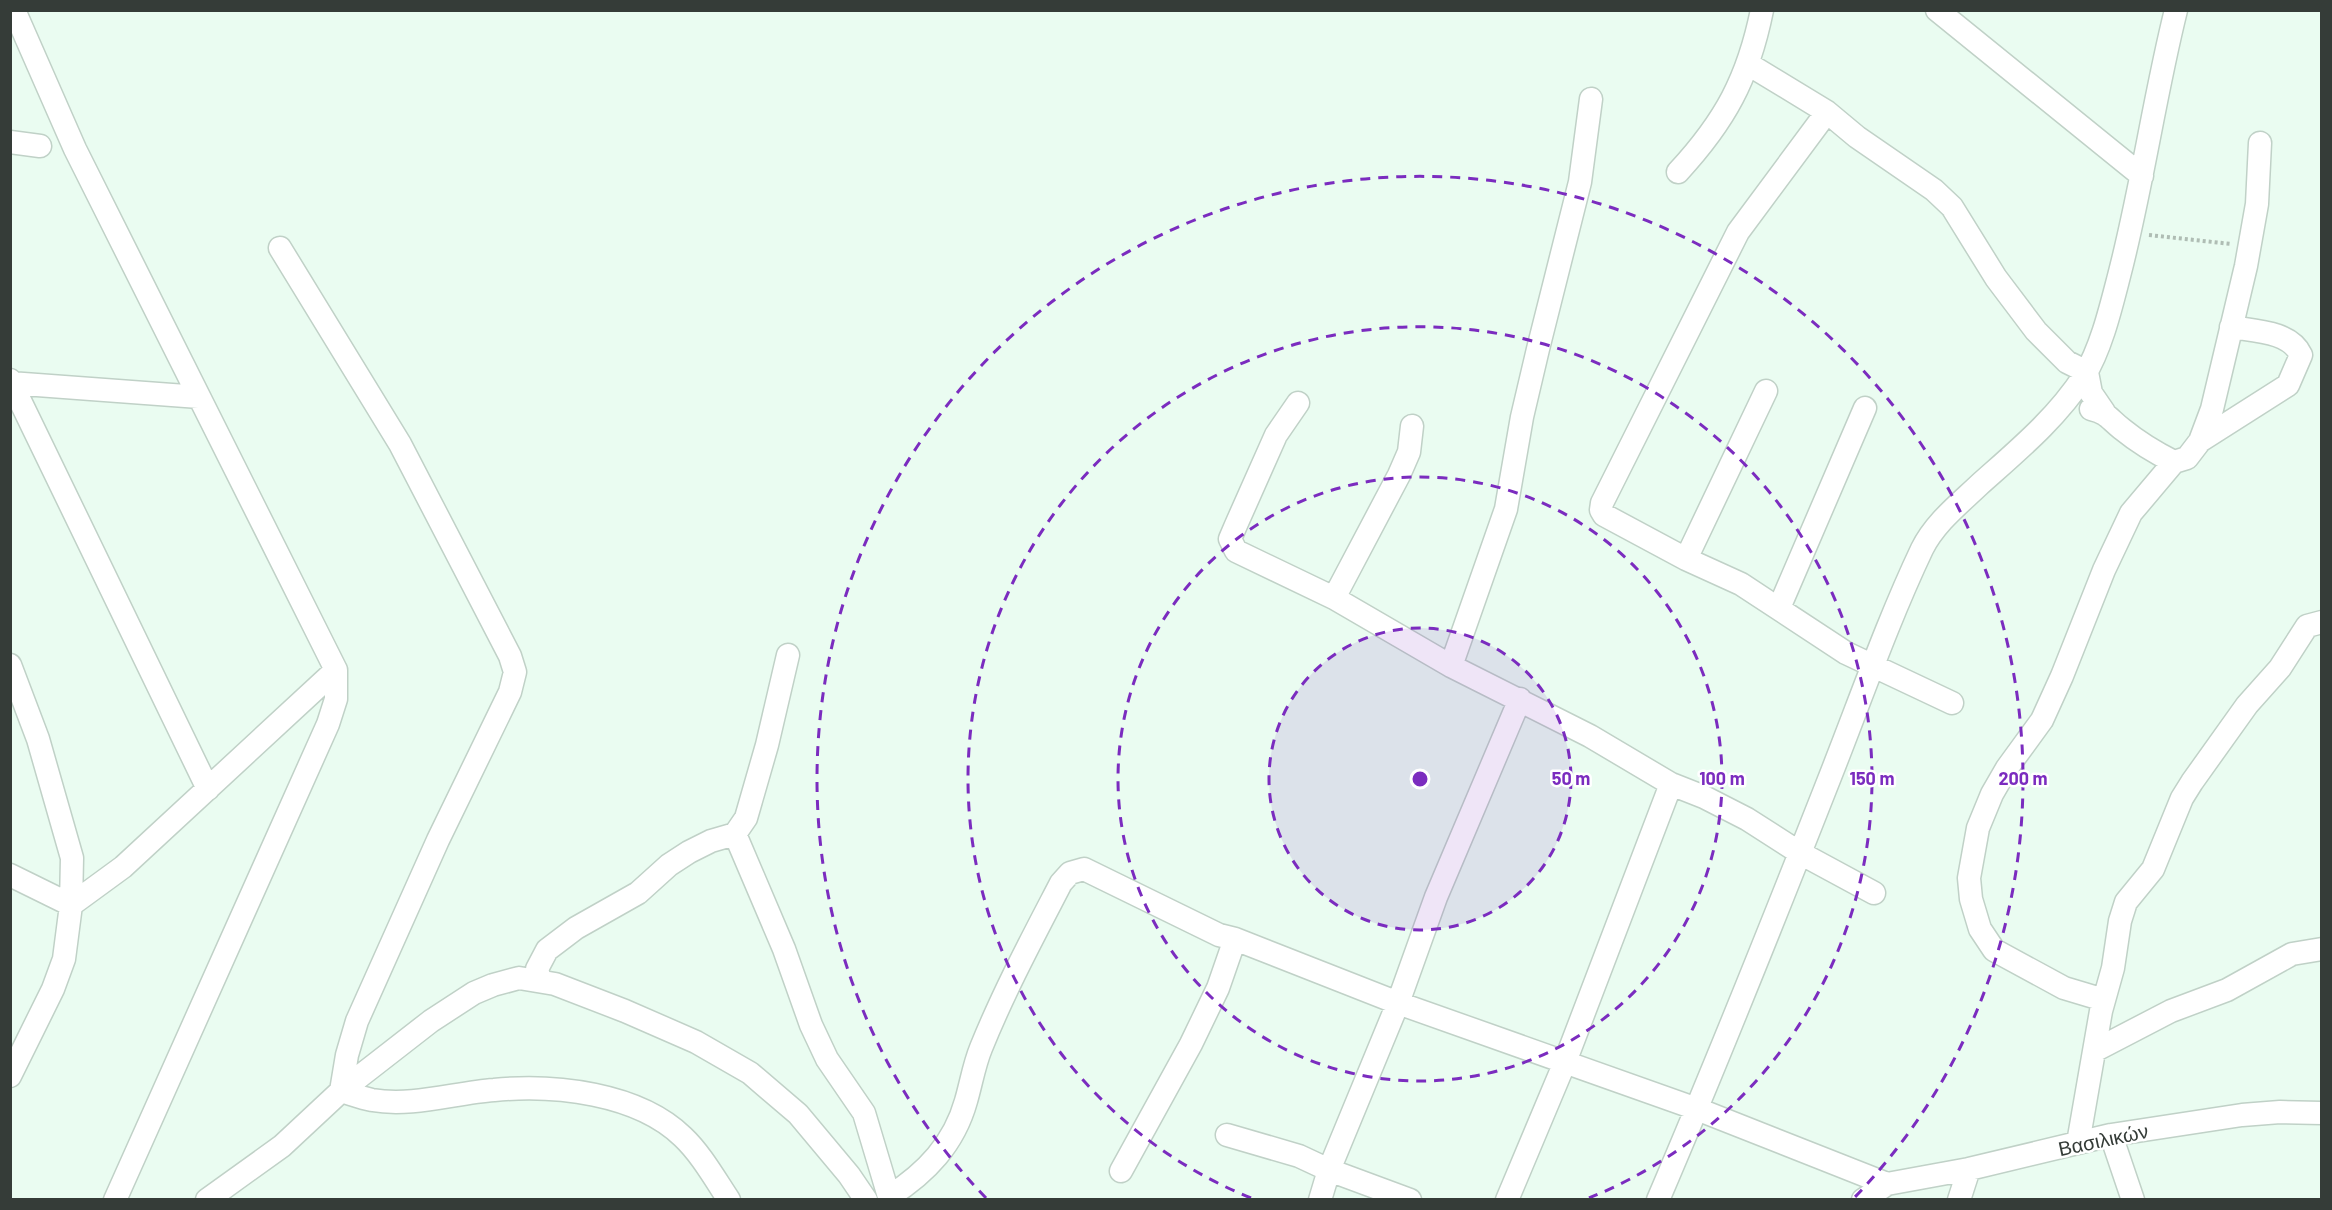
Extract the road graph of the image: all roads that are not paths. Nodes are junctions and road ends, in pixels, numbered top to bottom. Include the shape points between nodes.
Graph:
1 (14, 10) edge
2 (1762, 10) edge
3 (1937, 10) edge
4 (2175, 10) edge
5 (1748, 64) junction
6 (1591, 99) dead end
7 (1827, 112) junction
8 (10, 142) edge
9 (2260, 143) dead end
10 (40, 146) dead end
11 (1678, 172) dead end
12 (2142, 176) junction
13 (280, 248) dead end
14 (2231, 327) junction
15 (2087, 372) junction
16 (11, 381) edge
17 (1766, 391) dead end
18 (199, 397) junction
19 (2067, 401) junction
20 (1298, 403) dead end
21 (1865, 408) dead end
22 (2104, 412) junction
23 (1412, 426) dead end
24 (2200, 441) junction
25 (2174, 462) junction
26 (1686, 559) junction
27 (1334, 598) junction
28 (1779, 608) junction
29 (2322, 622) edge
30 (788, 655) dead end
31 (10, 665) edge
32 (1872, 665) junction
33 (1451, 666) junction
34 (336, 670) junction
35 (1520, 699) junction
36 (1952, 703) dead end
37 (1671, 784) junction
38 (208, 789) junction
39 (735, 834) junction
40 (1800, 853) junction
41 (10, 875) edge
42 (1874, 893) dead end
43 (71, 905) junction
44 (1235, 939) junction
45 (2322, 949) edge
46 (540, 980) junction
47 (2104, 1000) junction
48 (1398, 1003) junction
49 (2094, 1051) junction
50 (1565, 1062) junction
51 (10, 1076) edge
52 (341, 1091) junction
53 (1697, 1109) junction
54 (2322, 1113) edge
55 (1227, 1135) dead end
56 (2111, 1135) junction
57 (2078, 1143) junction
58 (1969, 1169) junction
59 (1329, 1170) junction
60 (1121, 1171) dead end
61 (1887, 1184) junction
62 (890, 1198) edge
63 (115, 1200) edge
64 (207, 1200) edge
65 (729, 1200) edge
66 (866, 1200) edge
67 (1320, 1200) edge
68 (1410, 1200) edge
69 (1508, 1200) edge
70 (1658, 1200) edge
71 (1863, 1200) edge
72 (1959, 1200) edge
73 (2133, 1200) edge

1 - 18 street via 75,148
2 - 5 street
3 - 12 street
4 - 12 street
5 - 7 street
5 - 11 street via 1733,100 1699,150
6 - 33 street via 1580,182 1532,372 1506,509
7 - 15 street via 1952,207 1996,278 2036,331 2067,362
7 - 26 street via 1738,232 1602,503 1604,514
8 - 10 street
9 - 14 street via 2257,204
12 - 15 street via 2112,303
13 - 52 street via 400,444 515,672 510,692 438,840 357,1022 346,1055
14 - 24 street via 2212,409
14 - 24 street via 2281,337 2297,346 2301,355 2288,385
15 - 19 street
15 - 22 street via 2091,393
16 - 18 street
16 - 38 street
17 - 26 street
18 - 34 street
19 - 22 street
19 - 32 street via 1936,527 1924,544
20 - 27 street via 1276,435 1230,539 1236,551
21 - 28 street
22 - 25 street via 2121,428
23 - 27 street via 1400,476
24 - 25 street via 2187,458
25 - 47 street via 2130,513 2042,720 1992,795 1978,828 1970,878 1971,899 1980,929 1994,950 2064,988
26 - 28 street via 1741,584
27 - 33 street
28 - 32 street via 1846,653
29 - 47 street via 2307,626 2182,798 2153,869 2126,902
30 - 39 street via 746,818
31 - 43 street via 38,740 72,858
32 - 36 street
32 - 40 street
33 - 35 street
34 - 38 street
34 - 63 street via 336,699 328,724
35 - 37 street
35 - 48 street via 1436,897
37 - 40 street via 1747,819
37 - 50 street
38 - 43 street via 123,867
39 - 46 street via 689,852 638,893 561,939 540,960
39 - 62 street via 788,959 811,1025 827,1059 864,1113
40 - 42 street
40 - 53 street
41 - 43 street
43 - 51 street via 64,959
44 - 48 street
44 - 60 street via 1218,988 1191,1044
44 - 62 street via 1173,914 1084,869 1070,873 1025,951 980,1049 966,1104 945,1148
45 - 49 street via 2292,954 2227,990 2171,1011
46 - 52 street via 519,978 474,993
46 - 66 street via 696,1042 750,1073 798,1114
47 - 49 street
48 - 50 street
48 - 59 street
49 - 57 street
50 - 53 street
50 - 69 street
52 - 64 street via 282,1146
52 - 65 street via 371,1100 402,1102 495,1090 566,1090 626,1103 667,1124 684,1138
53 - 61 street
53 - 70 street
54 - 56 street, Βασιλικών via 2242,1115
55 - 59 street via 1299,1156
56 - 57 street, Βασιλικών
56 - 73 street
57 - 58 street, Βασιλικών
58 - 61 street, Βασιλικών
58 - 72 street
59 - 67 street
59 - 68 street
61 - 71 street

